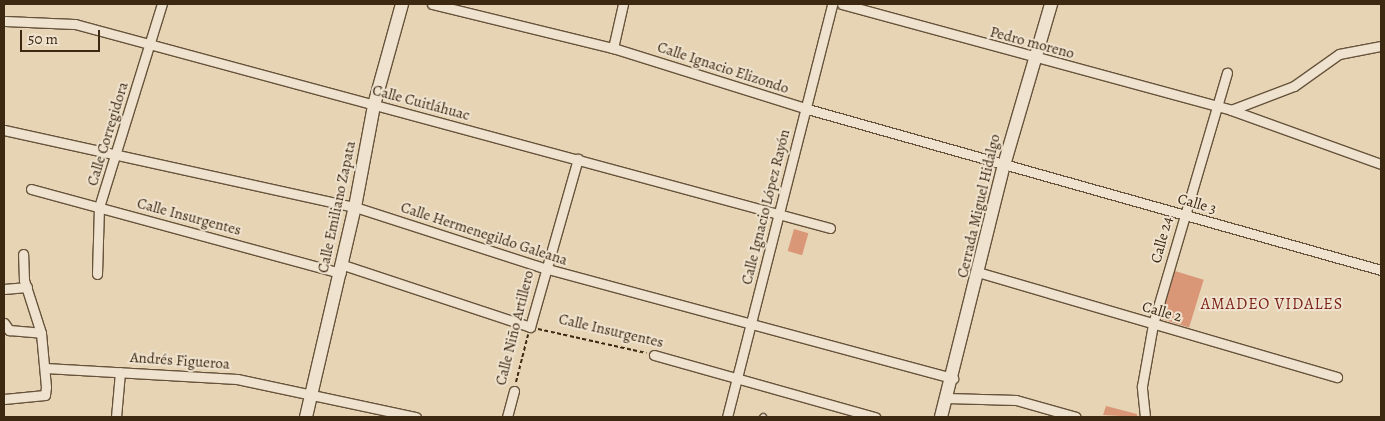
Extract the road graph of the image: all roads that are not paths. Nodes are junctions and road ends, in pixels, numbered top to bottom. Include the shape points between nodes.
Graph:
1 (162, 4) edge
2 (402, 4) edge
3 (432, 4) edge
4 (623, 4) edge
5 (832, 4) edge
6 (842, 4) edge
7 (1051, 4) edge
8 (4, 21) edge
9 (150, 44) junction
10 (1381, 46) edge
11 (613, 48) junction
12 (1036, 58) junction
13 (1227, 73) dead end
14 (374, 105) junction
15 (1216, 107) junction
16 (804, 108) junction
17 (1231, 110) junction
18 (4, 130) edge
19 (117, 153) junction
20 (578, 160) junction
21 (1381, 164) edge
22 (1004, 165) junction
23 (31, 189) dead end
24 (99, 207) junction
25 (355, 207) junction
26 (779, 213) junction
27 (1183, 214) junction
28 (830, 228) dead end
29 (23, 254) dead end
30 (544, 268) junction
31 (342, 269) junction
32 (1381, 270) edge
33 (981, 273) junction
34 (97, 274) dead end
35 (27, 287) junction
36 (4, 289) edge
37 (4, 323) edge
38 (752, 324) junction
39 (1153, 324) junction
40 (530, 327) joint
41 (41, 333) junction
42 (654, 355) road end
43 (45, 368) junction
44 (120, 372) junction
45 (1337, 377) dead end
46 (737, 378) junction
47 (953, 378) junction
48 (514, 391) road end
49 (312, 394) junction
50 (947, 398) junction
51 (4, 399) edge
52 (116, 417) edge
53 (306, 417) edge
54 (416, 417) edge
55 (507, 417) edge
56 (727, 417) edge
57 (875, 417) edge
58 (941, 417) edge
59 (1076, 417) edge
60 (1145, 417) edge

1 - 9 street, Calle Corregidora
2 - 14 street, Calle Emiliano Zapata
3 - 11 street, Calle Ignacio Elizondo
4 - 11 street
5 - 16 street, Calle Ignacio López Rayón
6 - 12 street, Pedro moreno
7 - 12 street, Cerrada Miguel Hidalgo
8 - 9 street, Calle Cuitláhuac via 75,24
9 - 14 street, Calle Cuitláhuac
9 - 19 street, Calle Corregidora
10 - 17 street via 1339,54 1294,86
11 - 16 street, Calle Ignacio Elizondo
12 - 15 street, Pedro moreno
12 - 22 street, Cerrada Miguel Hidalgo
13 - 15 street, Calle 24
14 - 20 street, Calle Cuitláhuac
14 - 25 street, Calle Emiliano Zapata
15 - 17 street, Pedro moreno
15 - 27 street, Calle 24
16 - 22 street, Calle Ignacio Elizondo
16 - 26 street, Calle Ignacio López Rayón
17 - 21 street, Pedro moreno
18 - 19 street, Calle Hermenegildo Galeana
19 - 24 street, Calle Corregidora
19 - 25 street, Calle Hermenegildo Galeana
20 - 26 street, Calle Cuitláhuac
20 - 30 street, Calle Niño Artillero
22 - 27 street, Calle 3
22 - 33 street, Cerrada Miguel Hidalgo
23 - 24 street, Calle Insurgentes
24 - 31 street, Calle Insurgentes
24 - 34 street, Calle Corregidora
25 - 30 street, Calle Hermenegildo Galeana
25 - 31 street, Calle Emiliano Zapata
26 - 28 street, Calle Cuitláhuac
26 - 38 street, Calle Ignacio López Rayón
27 - 32 street, Calle 3
27 - 39 street, Calle 24
29 - 35 street
30 - 38 street, Calle Hermenegildo Galeana
30 - 40 street, Calle Niño Artillero
31 - 40 street, Calle Insurgentes
31 - 49 street, Calle Emiliano Zapata
33 - 39 street, Calle 2
33 - 47 street, Cerrada Miguel Hidalgo
35 - 36 street
35 - 41 street
37 - 41 street via 9,330
38 - 46 street, Calle Ignacio López Rayón
38 - 47 street, Calle Hermenegildo Galeana
39 - 45 street, Calle 2
39 - 60 street, Calle 24 via 1142,386
41 - 43 street
42 - 46 street, Calle Insurgentes
43 - 44 street, Andrés Figueroa
43 - 51 street via 45,395
44 - 49 street, Andrés Figueroa via 237,379
44 - 52 street
46 - 56 street, Calle Ignacio López Rayón
46 - 57 street, Calle Insurgentes
47 - 50 street, Cerrada Miguel Hidalgo
48 - 55 street, Calle Niño Artillero
49 - 53 street, Calle Emiliano Zapata
49 - 54 street, Andrés Figueroa
50 - 58 street, Cerrada Miguel Hidalgo
50 - 59 street via 1016,400

